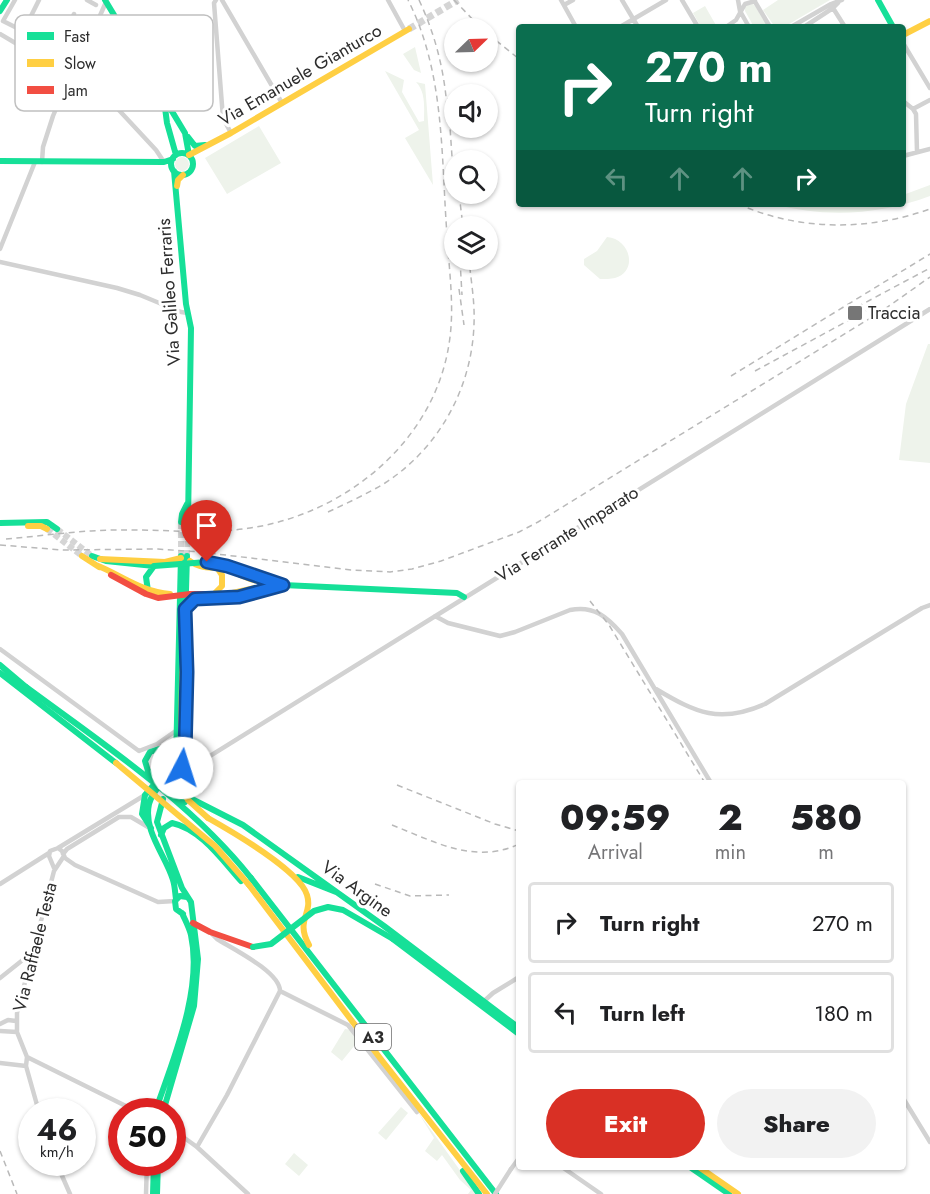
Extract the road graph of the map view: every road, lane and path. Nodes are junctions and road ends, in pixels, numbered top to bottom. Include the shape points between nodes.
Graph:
1 (5, 0) edge
2 (15, 0) edge
3 (39, 0) edge
4 (87, 0) edge
5 (216, 0) edge
6 (222, 0) edge
7 (388, 0) edge
8 (573, 0) edge
9 (622, 0) edge
10 (666, 0) edge
11 (682, 0) edge
12 (738, 0) edge
13 (878, 0) edge
14 (105, 1) edge
15 (840, 1) edge
16 (756, 2) edge
17 (562, 3) edge
18 (0, 5) edge
19 (96, 5) dead end
20 (833, 8) junction
21 (0, 11) edge
22 (740, 12) junction
23 (32, 15) edge
24 (99, 15) edge
25 (114, 15) edge
26 (633, 19) junction
27 (930, 21) edge
28 (574, 24) edge
29 (625, 24) edge
30 (636, 24) edge
31 (696, 24) edge
32 (730, 24) edge
33 (747, 24) edge
34 (768, 24) edge
35 (796, 24) edge
36 (809, 24) edge
37 (843, 24) edge
38 (891, 24) edge
39 (15, 28) edge
40 (407, 30) joint
41 (906, 33) edge
42 (0, 34) edge
43 (15, 43) edge
44 (906, 48) edge
45 (930, 88) edge
46 (930, 100) edge
47 (282, 103) junction
48 (906, 103) edge
49 (913, 109) junction
50 (55, 111) edge
51 (120, 111) edge
52 (166, 111) edge
53 (172, 111) edge
54 (180, 125) junction
55 (170, 133) junction
56 (231, 133) junction
57 (185, 134) junction
58 (217, 141) junction
59 (206, 147) junction
60 (930, 149) edge
61 (917, 152) junction
62 (189, 155) junction
63 (906, 155) edge
64 (0, 161) edge
65 (39, 162) junction
66 (164, 162) junction
67 (174, 163) junction
68 (193, 164) junction
69 (183, 175) junction
70 (176, 193) junction
71 (0, 249) edge
72 (0, 262) edge
73 (930, 309) edge
74 (188, 313) junction
75 (185, 522) tunnel mouth
76 (0, 525) edge
77 (47, 529) tunnel mouth
78 (57, 529) tunnel mouth
79 (82, 556) tunnel mouth
80 (92, 556) tunnel mouth
81 (184, 557) junction
82 (98, 562) junction
83 (154, 566) junction
84 (217, 568) junction
85 (269, 582) junction
86 (280, 585) junction
87 (148, 591) junction
88 (213, 594) junction
89 (464, 597) junction
90 (180, 601) junction
91 (930, 605) edge
92 (185, 609) junction
93 (435, 616) junction
94 (185, 620) junction
95 (0, 649) edge
96 (0, 667) edge
97 (0, 674) edge
98 (654, 688) junction
99 (24, 689) junction
100 (177, 729) junction
101 (157, 744) junction
102 (185, 753) junction
103 (203, 758) junction
104 (176, 760) junction
105 (177, 777) junction
106 (709, 780) edge
107 (145, 795) junction
108 (208, 818) junction
109 (151, 829) junction
110 (161, 835) junction
111 (58, 848) junction
112 (64, 855) junction
113 (47, 856) junction
114 (55, 863) junction
115 (281, 867) junction
116 (250, 882) junction
117 (0, 884) edge
118 (175, 891) junction
119 (336, 892) junction
120 (187, 897) junction
121 (175, 900) junction
122 (164, 901) junction
123 (265, 907) junction
124 (191, 908) junction
125 (182, 913) junction
126 (195, 924) junction
127 (210, 932) junction
128 (34, 951) junction
129 (13, 968) junction
130 (28, 974) junction
131 (0, 978) edge
132 (516, 979) edge
133 (280, 991) junction
134 (482, 1003) junction
135 (348, 1004) junction
136 (16, 1021) junction
137 (0, 1024) edge
138 (516, 1026) edge
139 (2, 1031) edge
140 (516, 1031) edge
141 (17, 1032) junction
142 (27, 1057) junction
143 (0, 1063) edge
144 (26, 1066) junction
145 (35, 1098) edge
146 (110, 1098) edge
147 (160, 1098) edge
148 (167, 1098) edge
149 (906, 1103) edge
150 (417, 1112) dead end
151 (435, 1126) junction
152 (186, 1139) edge
153 (930, 1142) edge
154 (197, 1147) junction
155 (516, 1163) edge
156 (566, 1170) edge
157 (694, 1170) edge
158 (703, 1170) edge
159 (62, 1176) edge
160 (147, 1176) edge
161 (154, 1176) edge
162 (158, 1176) edge
163 (70, 1194) edge
164 (146, 1194) edge
165 (153, 1194) edge
166 (158, 1194) edge
167 (248, 1194) edge
168 (479, 1194) edge
169 (487, 1194) edge
170 (495, 1194) edge
171 (601, 1194) edge
172 (729, 1194) edge
173 (738, 1194) edge

1 - 18 main road
1 - 21 main road
2 - 39 street via 3,21
3 - 23 street
4 - 19 street
5 - 56 street via 223,118
6 - 47 street
7 - 40 street
8 - 17 street
9 - 26 street
10 - 26 street
11 - 31 street
12 - 22 street
13 - 38 main road
14 - 24 street
14 - 25 main road, Via Galileo Ferraris
15 - 20 street
15 - 35 street
16 - 22 street via 745,4
16 - 34 street
17 - 28 street
20 - 36 street
20 - 37 street
22 - 32 street
22 - 33 street
26 - 29 street
26 - 30 street
27 - 41 main road
40 - 47 main road, Via Emanuele Gianturco
42 - 43 street
44 - 45 street
46 - 49 street
47 - 56 main road, Via Emanuele Gianturco
48 - 49 street
49 - 61 street
50 - 65 street
51 - 66 street
52 - 55 main road, Via Galileo Ferraris
53 - 54 main road, Via Galileo Ferraris
54 - 55 main road via 171,123
54 - 57 main road, Via Galileo Ferraris
55 - 67 main road, Via Galileo Ferraris
56 - 58 main road, Via Emanuele Gianturco
57 - 58 main road via 197,147
57 - 62 main road, Via Galileo Ferraris
58 - 59 main road, Via Emanuele Gianturco
59 - 62 main road, Via Emanuele Gianturco
59 - 68 main road, Via Emanuele Gianturco
60 - 61 street
61 - 63 street
62 - 67 main road via 182,153
62 - 68 main road
64 - 65 main road
65 - 66 main road
65 - 71 street
66 - 67 main road
67 - 69 main road
67 - 70 main road, Via Galileo Ferraris
68 - 69 main road
69 - 70 main road, Via Galileo Ferraris
70 - 74 main road, Via Galileo Ferraris
72 - 74 street via 117,288
73 - 89 street, Via Ferrante Imparato
74 - 75 main road, Via Galileo Ferraris via 189,498
76 - 77 main road
76 - 78 main road via 46,522
79 - 82 main road
80 - 82 main road
81 - 82 main road via 168,562 115,557
81 - 84 main road via 196,566
81 - 90 main road
81 - 92 main road
82 - 83 main road
82 - 87 main road
82 - 88 main road, bridge via 111,575 158,598
83 - 85 main road, bridge via 207,562
83 - 87 main road via 144,580
84 - 85 main road via 257,582
84 - 88 main road via 222,586
85 - 86 main road
86 - 88 main road
86 - 89 main road via 456,593
86 - 92 main road via 239,597 195,599
87 - 90 main road via 174,594
89 - 93 street, Via Ferrante Imparato
90 - 100 main road
91 - 98 street via 752,710 715,715 700,712
92 - 94 main road
93 - 98 street via 448,623 504,635 570,610 592,610 609,620 621,634
93 - 103 street, Via Ferrante Imparato
94 - 102 main road
94 - 108 main road, bridge via 180,786 188,800
95 - 101 street via 139,751
96 - 99 main road, A3
97 - 99 main road, A3
98 - 106 street
99 - 116 main road, A3, bridge via 113,752 199,822 231,853
100 - 101 street
100 - 104 main road
101 - 104 street via 168,749
102 - 103 street via 191,758
102 - 105 main road
103 - 105 street, Via Ferrante Imparato
104 - 109 main road via 149,804
105 - 110 main road via 159,809
105 - 119 main road, Via Argine via 187,796 243,825
107 - 108 main road, bridge via 168,769 170,760 164,751 155,750 147,755 148,771 195,810
107 - 109 main road via 142,814
107 - 111 street
108 - 115 main road
109 - 112 street via 131,817 119,817 67,849
109 - 118 main road
110 - 120 main road
110 - 123 main road via 172,823 183,825
111 - 112 street
111 - 113 street
112 - 114 street via 61,862
112 - 122 street via 86,870 158,902
113 - 114 street
113 - 117 street
114 - 128 street, Via Raffaele Testa
115 - 119 main road via 311,884
115 - 135 main road via 304,887 308,899 302,924 304,938
116 - 123 main road, A3
116 - 135 main road, A3
118 - 121 main road
118 - 122 street
119 - 134 main road, Via Argine
120 - 121 main road
120 - 124 main road
121 - 122 street
121 - 125 main road via 176,909
123 - 151 main road, A3
124 - 125 main road
124 - 126 main road
125 - 126 main road, Via Argine
125 - 147 main road via 190,936 190,993
126 - 127 main road, Via Argine
126 - 148 main road via 198,959 194,1006
127 - 133 street via 274,975
127 - 134 main road, Via Argine, bridge via 252,947 271,944 314,911 328,907 343,910 393,939
128 - 129 street
128 - 130 street, Via Raffaele Testa
129 - 130 street via 23,968
129 - 131 street
130 - 136 street, Via Raffaele Testa
132 - 134 street
133 - 150 street via 348,1025
133 - 154 street
134 - 138 main road, Via Argine
134 - 140 main road, Via Argine
135 - 170 main road, A3
136 - 137 street
136 - 139 street
136 - 141 street, Via Raffaele Testa
139 - 141 street
141 - 142 street, Via Raffaele Testa
142 - 144 street
142 - 146 street
143 - 144 street
144 - 145 street
149 - 153 street
151 - 168 main road
151 - 169 main road, A3
152 - 154 street
154 - 167 street
155 - 170 street, bridge
156 - 171 street
157 - 172 main road
158 - 173 main road
159 - 163 street
160 - 164 street
161 - 165 main road
162 - 166 main road

